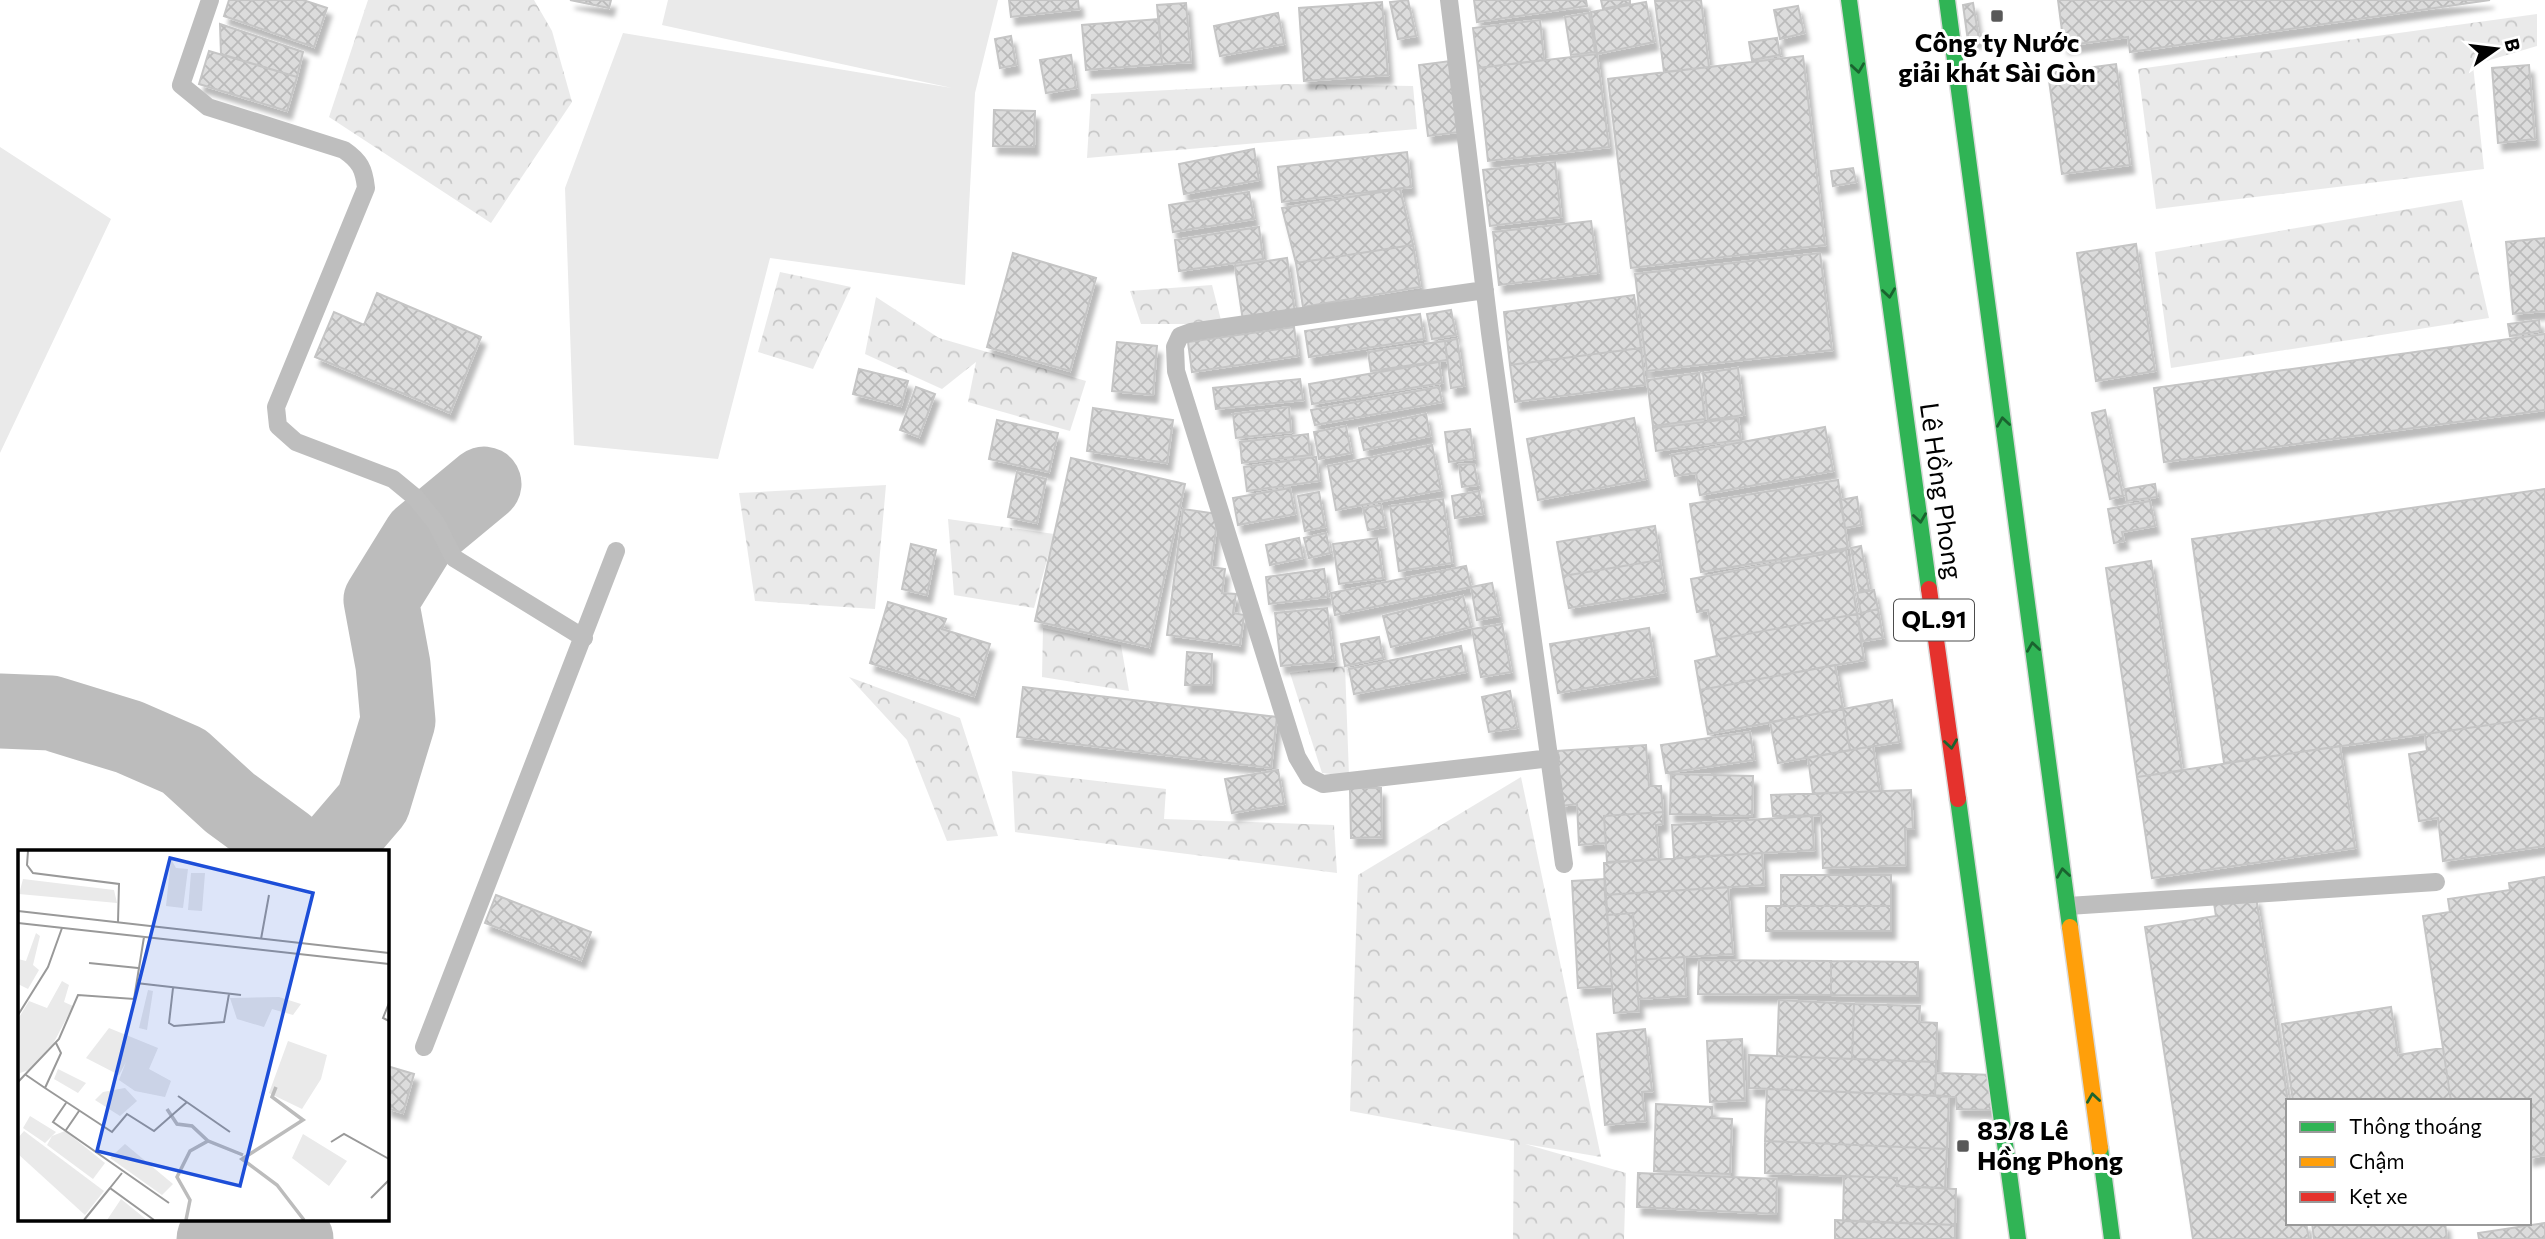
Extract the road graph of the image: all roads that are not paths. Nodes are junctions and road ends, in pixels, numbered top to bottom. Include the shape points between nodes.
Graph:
1 (210, 0) edge
2 (1449, 0) edge
3 (1849, 0) edge
4 (1947, 0) edge
5 (1485, 290) junction
6 (617, 551) dead end
7 (584, 638) junction
8 (1551, 758) junction
9 (1563, 863) dead end
10 (2436, 883) dead end
11 (2068, 906) junction
12 (424, 1047) dead end
13 (2018, 1239) edge
14 (2112, 1239) edge

1 - 7 lane via 181,85 208,107 344,150 365,172 366,188 276,407 278,426 296,442 393,479 436,523 454,558
2 - 5 lane
3 -> 13 highway, Lê Hồng Phong / QL.91
11 -> 4 highway
5 - 8 lane
5 - 8 lane via 1191,332 1180,336 1175,347 1176,371 1297,757 1309,777 1323,784
6 - 7 lane
7 - 12 lane
8 - 9 lane
10 - 11 lane
14 -> 11 highway

